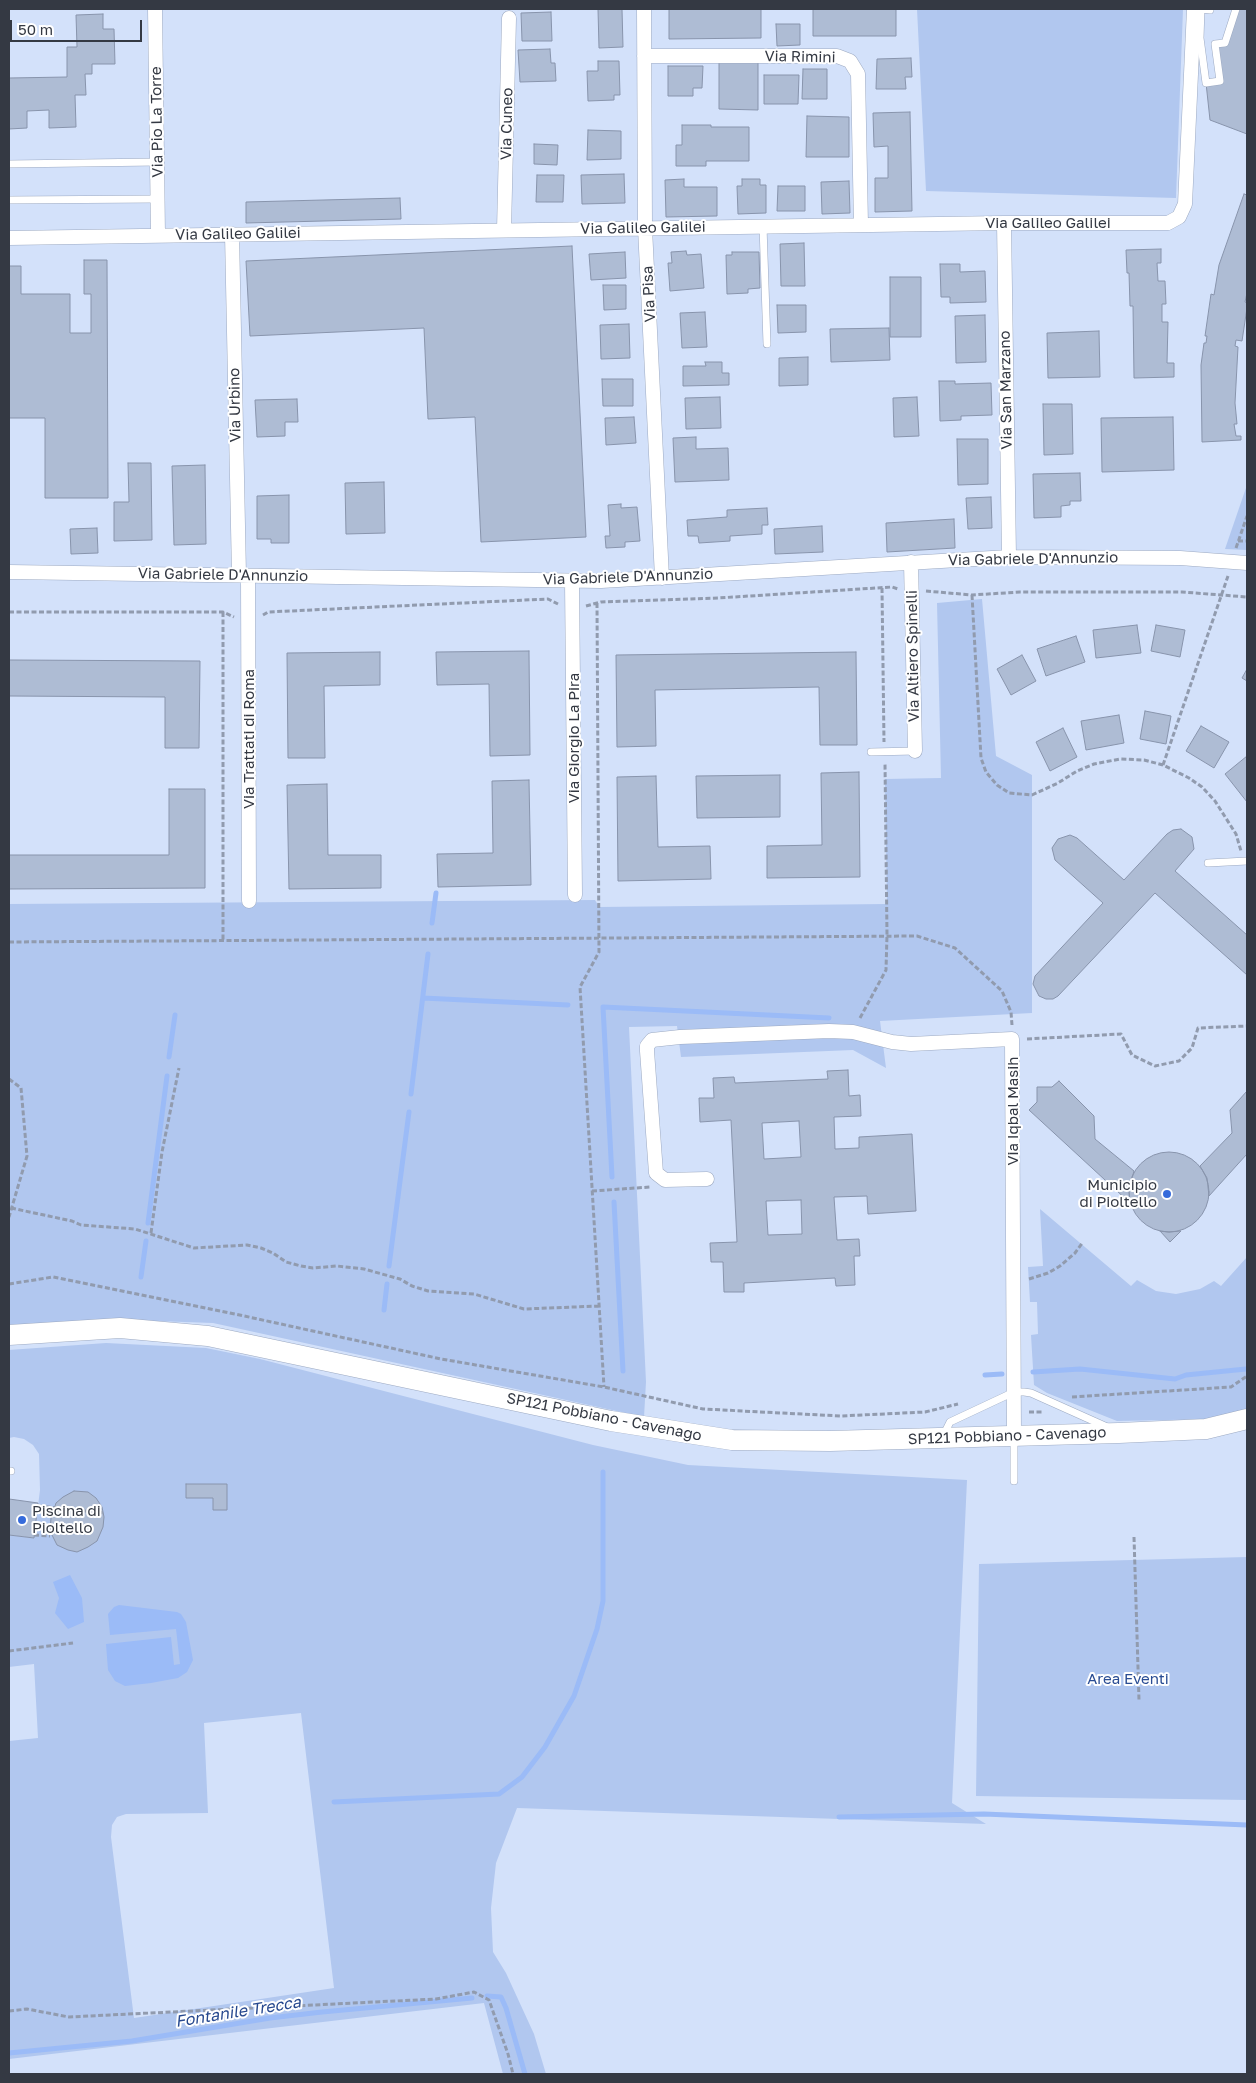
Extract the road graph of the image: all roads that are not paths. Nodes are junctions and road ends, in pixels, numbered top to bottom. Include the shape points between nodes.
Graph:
1 (154, 9) edge
2 (644, 9) edge
3 (1203, 9) edge
4 (1236, 9) edge
5 (509, 18) dead end
6 (644, 56) junction
7 (157, 162) junction
8 (9, 164) edge
9 (158, 199) junction
10 (9, 200) edge
11 (1004, 223) junction
12 (861, 225) junction
13 (763, 226) junction
14 (645, 228) junction
15 (504, 230) junction
16 (232, 234) junction
17 (158, 235) junction
18 (9, 238) edge
19 (767, 344) dead end
20 (1009, 557) junction
21 (910, 562) junction
22 (1247, 563) edge
23 (9, 572) edge
24 (244, 575) junction
25 (662, 578) junction
26 (572, 581) junction
27 (915, 751) joint
28 (871, 752) dead end
29 (1245, 861) edge
30 (1208, 863) dead end
31 (575, 895) dead end
32 (249, 901) dead end
33 (707, 1179) dead end
34 (9, 1335) edge
35 (1014, 1392) junction
36 (1247, 1419) edge
37 (1206, 1429) junction
38 (1247, 1432) edge
39 (1119, 1433) junction
40 (1014, 1435) junction
41 (943, 1437) junction
42 (1014, 1481) dead end

1 - 7 street, Via Pio La Torre
2 - 6 street, Via Pisa
3 - 4 lane via 1200,38 1206,83 1220,80 1215,44 1225,43
3 - 11 street, Via Galileo Galilei via 1182,214 1164,224
5 - 15 street, Via Cuneo
6 - 12 street, Via Rimini via 837,56 850,62 858,74
6 - 14 street, Via Pisa
7 - 8 lane
7 - 9 street, Via Pio La Torre
9 - 10 lane
9 - 17 street, Via Pio La Torre
11 - 12 street, Via Galileo Galilei
11 - 20 street, Via San Marzano
12 - 13 street, Via Galileo Galilei
13 - 14 street, Via Galileo Galilei
13 - 19 lane
14 - 15 street, Via Galileo Galilei
14 - 25 street, Via Pisa
15 - 16 street, Via Galileo Galilei
16 - 17 street, Via Galileo Galilei
16 - 24 street, Via Urbino
17 - 18 street, Via Galileo Galilei
20 - 21 street, Via Gabriele D'Annunzio
20 - 22 street, Via Gabriele D'Annunzio via 1180,558
21 - 25 street, Via Gabriele D'Annunzio
21 - 27 street, Via Altiero Spinelli
23 - 24 street, Via Gabriele D'Annunzio
24 - 26 street, Via Gabriele D'Annunzio
24 - 32 street, Via Trattati di Roma via 248,620
25 - 26 street, Via Gabriele D'Annunzio
26 - 31 street, Via Giorgio La Pira
27 - 28 lane
29 - 30 lane
33 - 35 street, Via Iqbal Masih via 669,1181 658,1176 654,1164 647,1051 649,1042 657,1038 829,1031 852,1032 905,1044 1012,1040
34 - 41 street, SP121 Pobbiano - Cavenago via 120,1328 208,1336 611,1421 732,1440
35 - 39 lane via 1031,1393
35 - 40 street, Via Iqbal Masih
35 - 41 lane via 950,1422
36 - 37 street, SP121 Pobbiano - Cavenago
37 - 38 street, SP121 Pobbiano - Cavenago
37 - 39 street, SP121 Pobbiano - Cavenago
39 - 40 street, SP121 Pobbiano - Cavenago
40 - 41 street, SP121 Pobbiano - Cavenago
40 - 42 lane

